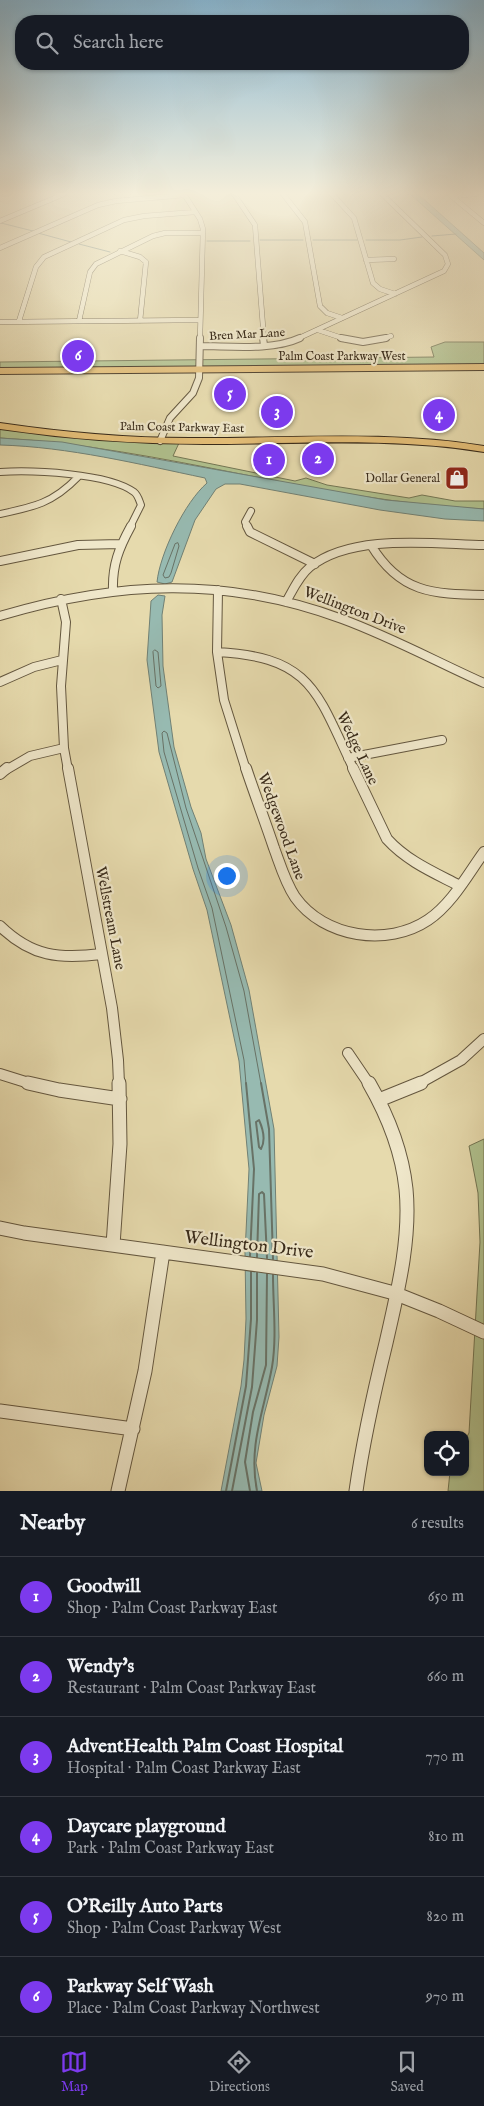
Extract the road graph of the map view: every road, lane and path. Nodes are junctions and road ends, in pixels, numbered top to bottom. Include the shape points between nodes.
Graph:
1 (39, 264) edge
2 (97, 264) edge
3 (147, 264) edge
4 (202, 264) edge
5 (258, 264) edge
6 (312, 264) edge
7 (367, 264) edge
8 (447, 264) edge
9 (395, 294) junction
10 (342, 318) junction
11 (140, 320) junction
12 (200, 320) junction
13 (19, 321) junction
14 (79, 321) junction
15 (0, 322) edge
16 (318, 330) junction
17 (391, 336) dead end
18 (264, 345) junction
19 (200, 346) junction
20 (484, 368) edge
21 (200, 370) junction
22 (0, 371) edge
23 (0, 426) edge
24 (160, 441) junction
25 (484, 449) edge
26 (0, 472) edge
27 (78, 477) junction
28 (251, 511) dead end
29 (0, 514) edge
30 (120, 544) junction
31 (371, 545) junction
32 (484, 545) edge
33 (0, 561) edge
34 (314, 564) junction
35 (218, 590) junction
36 (113, 591) junction
37 (484, 595) edge
38 (61, 599) junction
39 (286, 602) junction
40 (0, 616) edge
41 (217, 652) junction
42 (62, 660) junction
43 (0, 682) edge
44 (484, 683) edge
45 (442, 740) dead end
46 (64, 748) junction
47 (348, 758) junction
48 (0, 774) edge
49 (484, 852) edge
50 (458, 885) junction
51 (0, 926) edge
52 (102, 954) junction
53 (484, 1038) edge
54 (348, 1053) dead end
55 (0, 1074) edge
56 (120, 1099) junction
57 (379, 1100) junction
58 (0, 1228) edge
59 (113, 1245) junction
60 (163, 1252) junction
61 (299, 1269) joint
62 (397, 1293) junction
63 (484, 1332) edge
64 (0, 1411) edge
65 (133, 1429) junction
66 (118, 1491) edge
67 (356, 1491) edge

1 - 13 street
2 - 14 street via 92,269
3 - 11 street
4 - 12 street
5 - 18 street
6 - 10 street via 320,306 327,313
7 - 9 street via 374,284
8 - 9 street, Bren Mar Lane via 442,272
9 - 10 street, Bren Mar Lane
10 - 16 street, Bren Mar Lane
11 - 12 street
11 - 14 street
12 - 19 street
13 - 14 street
13 - 15 street
16 - 17 street via 358,343 376,342
16 - 18 street, Bren Mar Lane via 291,342
18 - 19 street, Bren Mar Lane
19 - 21 street
20 - 21 main road, Palm Coast Parkway West
21 - 22 main road, Palm Coast Parkway West
21 - 24 street via 194,390 170,418
23 - 24 main road, Palm Coast Parkway East
24 - 25 main road, Palm Coast Parkway East via 374,438
26 - 27 street via 32,471
27 - 29 street via 49,502
27 - 30 street via 122,486 138,496 140,507
28 - 34 street via 245,522 250,532
30 - 33 street via 78,545
30 - 36 street via 112,567
31 - 32 street
31 - 34 street via 341,550
31 - 37 street via 388,571 410,584 444,594
34 - 39 street
35 - 36 street, Wellington Drive via 149,588
35 - 39 street, Wellington Drive
35 - 41 street, Wedgewood Lane
36 - 38 street, Wellington Drive
38 - 40 street, Wellington Drive
38 - 42 street, Wellstream Lane via 67,626
39 - 44 street, Wellington Drive via 363,628
41 - 47 street, Wedge Lane via 269,659 302,678 318,696
41 - 50 street, Wedgewood Lane via 232,729 285,878 292,895 303,907 338,929 386,935 410,930 428,920
42 - 43 street via 34,667
42 - 46 street, Wellstream Lane
45 - 47 street
46 - 48 street via 28,756
46 - 52 street, Wellstream Lane
47 - 50 street, Wedge Lane via 390,843 409,858
49 - 50 street, Wedgewood Lane
51 - 52 street via 19,944 44,954 72,957
52 - 56 street, Wellstream Lane via 114,1025
53 - 57 street via 443,1073
54 - 57 street
55 - 56 street via 40,1087
56 - 59 street, Wellstream Lane
57 - 62 street via 396,1145 406,1190 406,1226
58 - 59 street, Wellington Drive
59 - 60 street, Wellington Drive
60 - 61 street, Wellington Drive
60 - 65 street
61 - 62 street, Wellington Drive
62 - 63 street, Wellington Drive
62 - 67 street via 362,1448
64 - 65 street
65 - 66 street

